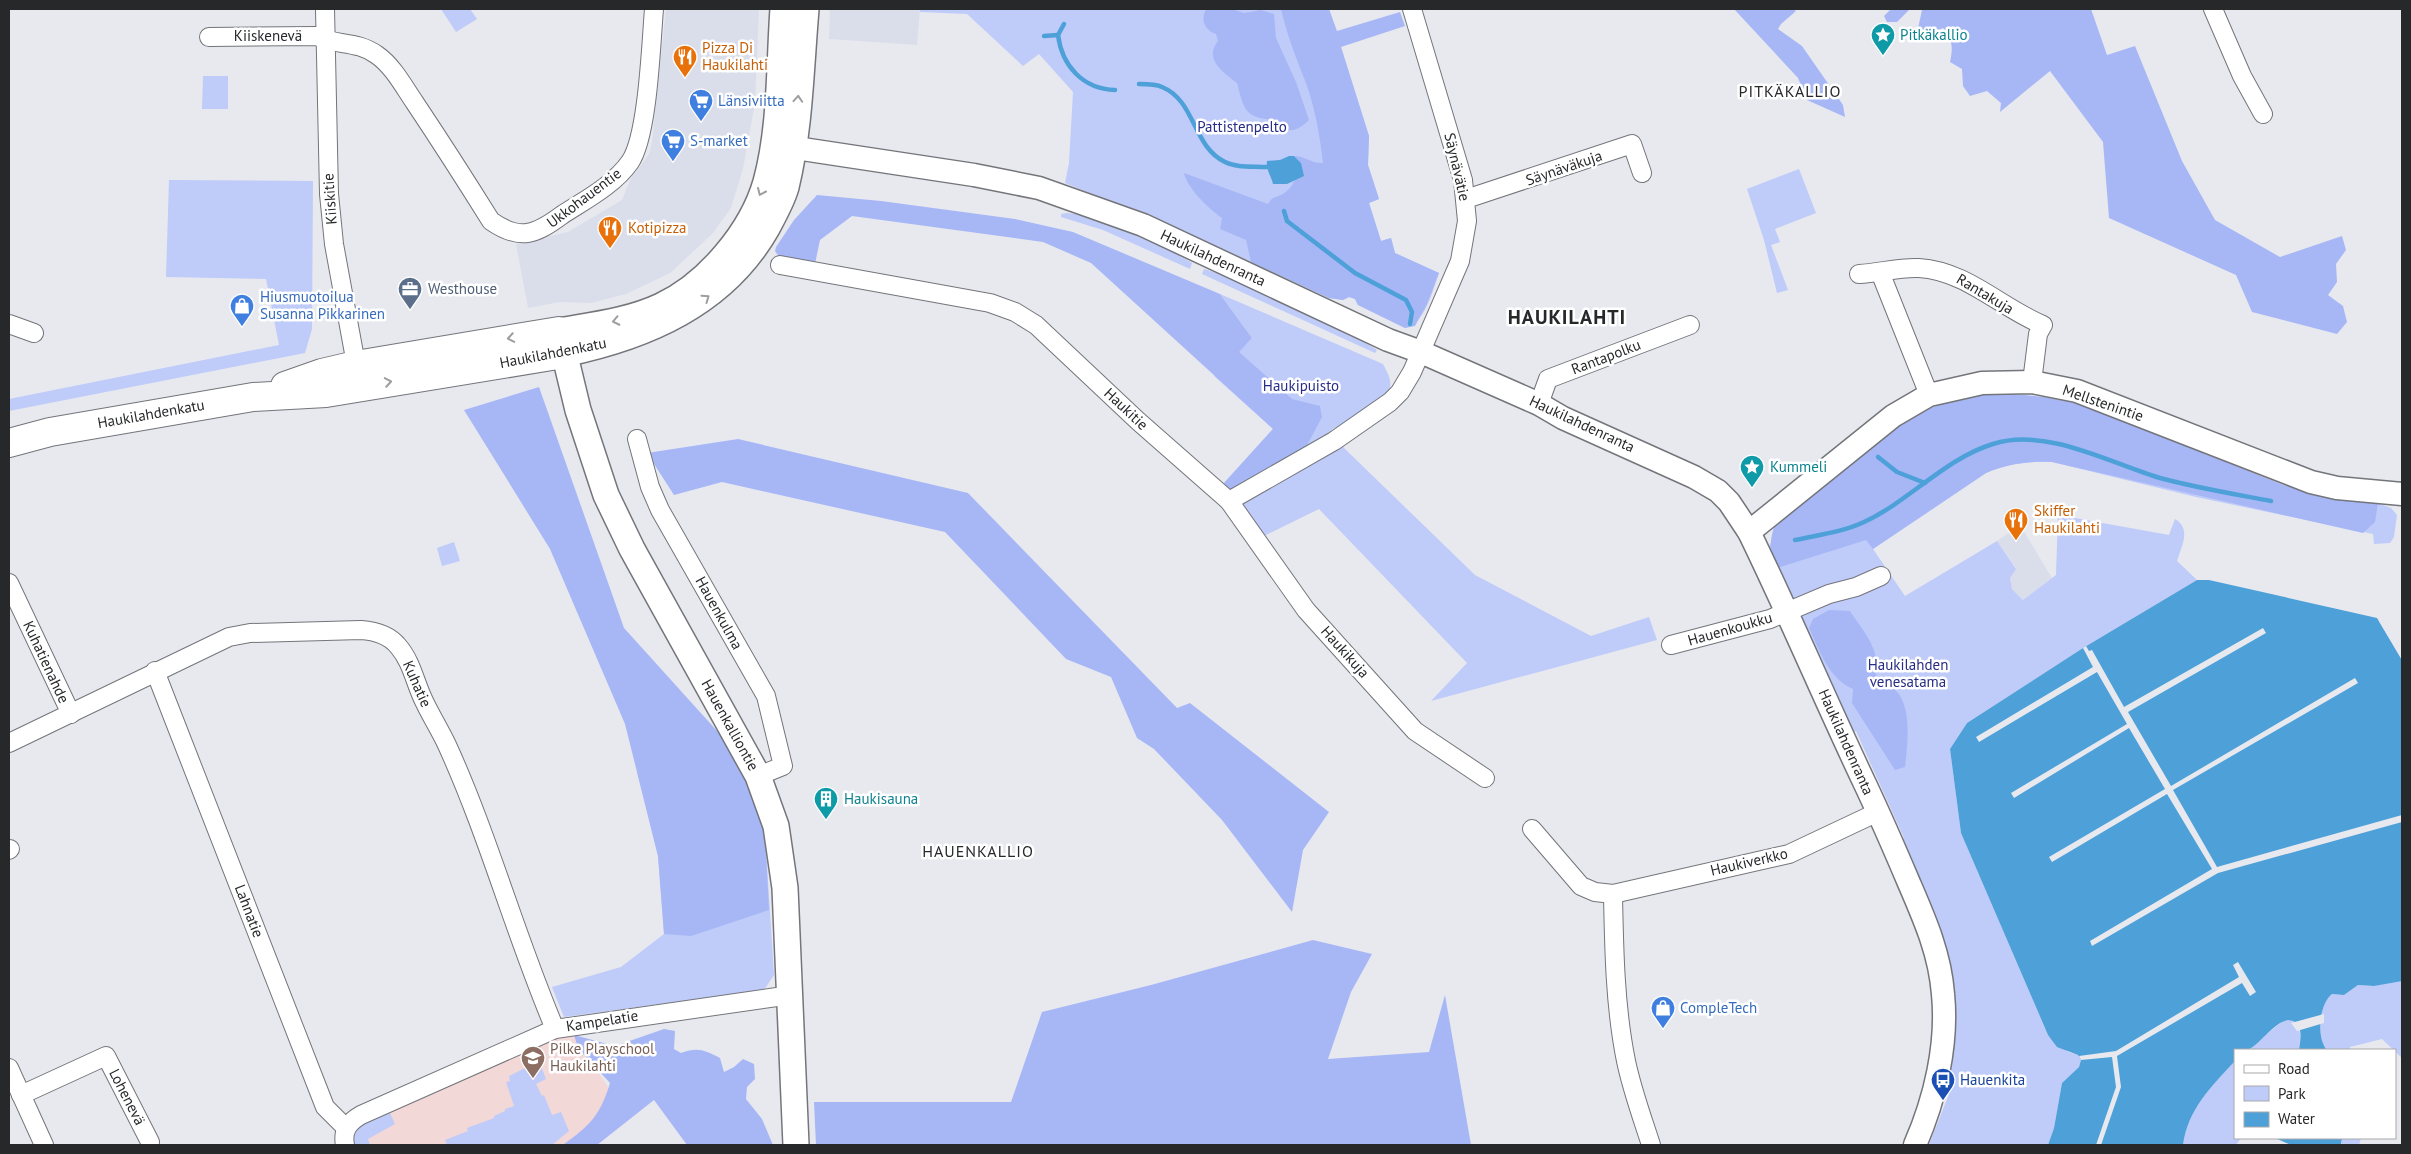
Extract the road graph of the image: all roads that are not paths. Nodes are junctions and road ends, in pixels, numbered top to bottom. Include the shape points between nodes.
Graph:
1 (325, 9) edge
2 (654, 9) edge
3 (784, 9) edge
4 (806, 9) edge
5 (1412, 9) edge
6 (2212, 9) edge
7 (209, 37) dead end
8 (326, 41) junction
9 (2263, 114) dead end
10 (783, 146) junction
11 (1642, 173) dead end
12 (1466, 199) junction
13 (780, 265) dead end
14 (1880, 272) junction
15 (1859, 274) dead end
16 (9, 324) edge
17 (1690, 325) dead end
18 (34, 333) dead end
19 (561, 343) junction
20 (1421, 352) junction
21 (358, 376) junction
22 (2032, 382) junction
23 (1929, 395) junction
24 (1539, 404) junction
25 (50, 432) junction
26 (9, 436) edge
27 (637, 439) dead end
28 (9, 443) edge
29 (2402, 494) edge
30 (1229, 501) junction
31 (1749, 532) junction
32 (1881, 576) dead end
33 (9, 583) edge
34 (1787, 610) junction
35 (1671, 645) dead end
36 (155, 671) junction
37 (71, 714) junction
38 (9, 744) edge
39 (758, 776) junction
40 (1485, 778) dead end
41 (1878, 812) junction
42 (1532, 829) dead end
43 (1613, 894) junction
44 (791, 996) junction
45 (555, 1028) junction
46 (9, 1068) edge
47 (21, 1095) junction
48 (346, 1137) edge
49 (150, 1142) dead end
50 (38, 1143) edge
51 (796, 1145) edge
52 (1651, 1145) edge
53 (1915, 1145) edge

1 - 8 street, Kiiskitie
2 - 8 street, Ukkohauentie via 641,134 630,161 616,178 542,229 528,234 506,232 490,221 448,152 378,55 341,41
3 - 10 main road, Haukilahdenkatu
10 -> 4 main road, Haukilahdenkatu
5 - 12 street, Säynävätie
6 - 9 street
7 - 8 street, Kiiskenevä via 293,35 316,36
8 - 21 street, Kiiskitie via 329,194 334,244
10 - 19 main road, Haukilahdenkatu via 786,188 773,217 741,267 717,290 674,317 603,346
10 - 20 street, Haukilahdenranta via 1039,188 1143,225 1388,340
11 - 12 street, Säynäväkuja via 1632,144
12 - 20 street, Säynävätie via 1467,222 1460,261
13 - 30 street, Haukitie via 980,301 1014,312 1036,325
14 - 15 street
14 - 22 street, Rantakuja via 1904,267 1948,272 2023,317 2043,325 2038,334
14 - 23 street
16 - 18 street
17 - 24 street, Rantapolku via 1548,379
19 - 21 main road, Haukilahdenkatu
19 - 39 main road, Hauenkalliontie via 578,410 606,494 632,549
20 - 24 street, Haukilahdenranta
20 - 30 street via 1400,392 1384,407 1334,441
21 - 25 main road, Haukilahdenkatu via 326,392 253,397
22 - 23 street, Mellstenintie via 1982,383
22 - 29 street, Mellstenintie via 2077,391 2311,482 2337,488
23 - 31 street, Mellstenintie via 1893,416
24 - 31 street, Haukilahdenranta via 1563,418 1671,465 1718,491 1741,517
25 - 26 main road, Haukilahdenkatu
25 - 28 main road, Haukilahdenkatu
27 - 39 street, Hauenkulma via 660,510 766,696 783,766
30 - 40 street, Haukikuja via 1306,610 1415,731
31 - 34 street, Haukilahdenranta
32 - 34 street, Hauenkoukku
33 - 37 street, Kuhatienahde
34 - 35 street, Hauenkoukku via 1770,619
34 - 41 street, Haukilahdenranta
36 - 37 street, Kuhatie
36 - 45 street, Kuhatie via 229,636 250,633 361,630 390,638 411,666 470,799
36 - 48 street, Lahnatie via 325,1107
37 - 38 street, Kuhatie
39 - 44 main road, Hauenkalliontie via 776,826 782,859
41 - 43 street, Haukiverkko via 1789,854
41 - 53 street, Haukilahdenranta via 1931,934 1943,993 1945,1017 1939,1066 1924,1126
42 - 43 street, Haukiverkko via 1581,886
43 - 52 street via 1618,997 1626,1059
44 - 45 street, Kampelatie
44 - 51 main road, Hauenkalliontie
45 - 48 street, Kampelatie via 361,1115 350,1122
46 - 47 street
47 - 49 street, Lohenevä via 106,1056
47 - 50 street

